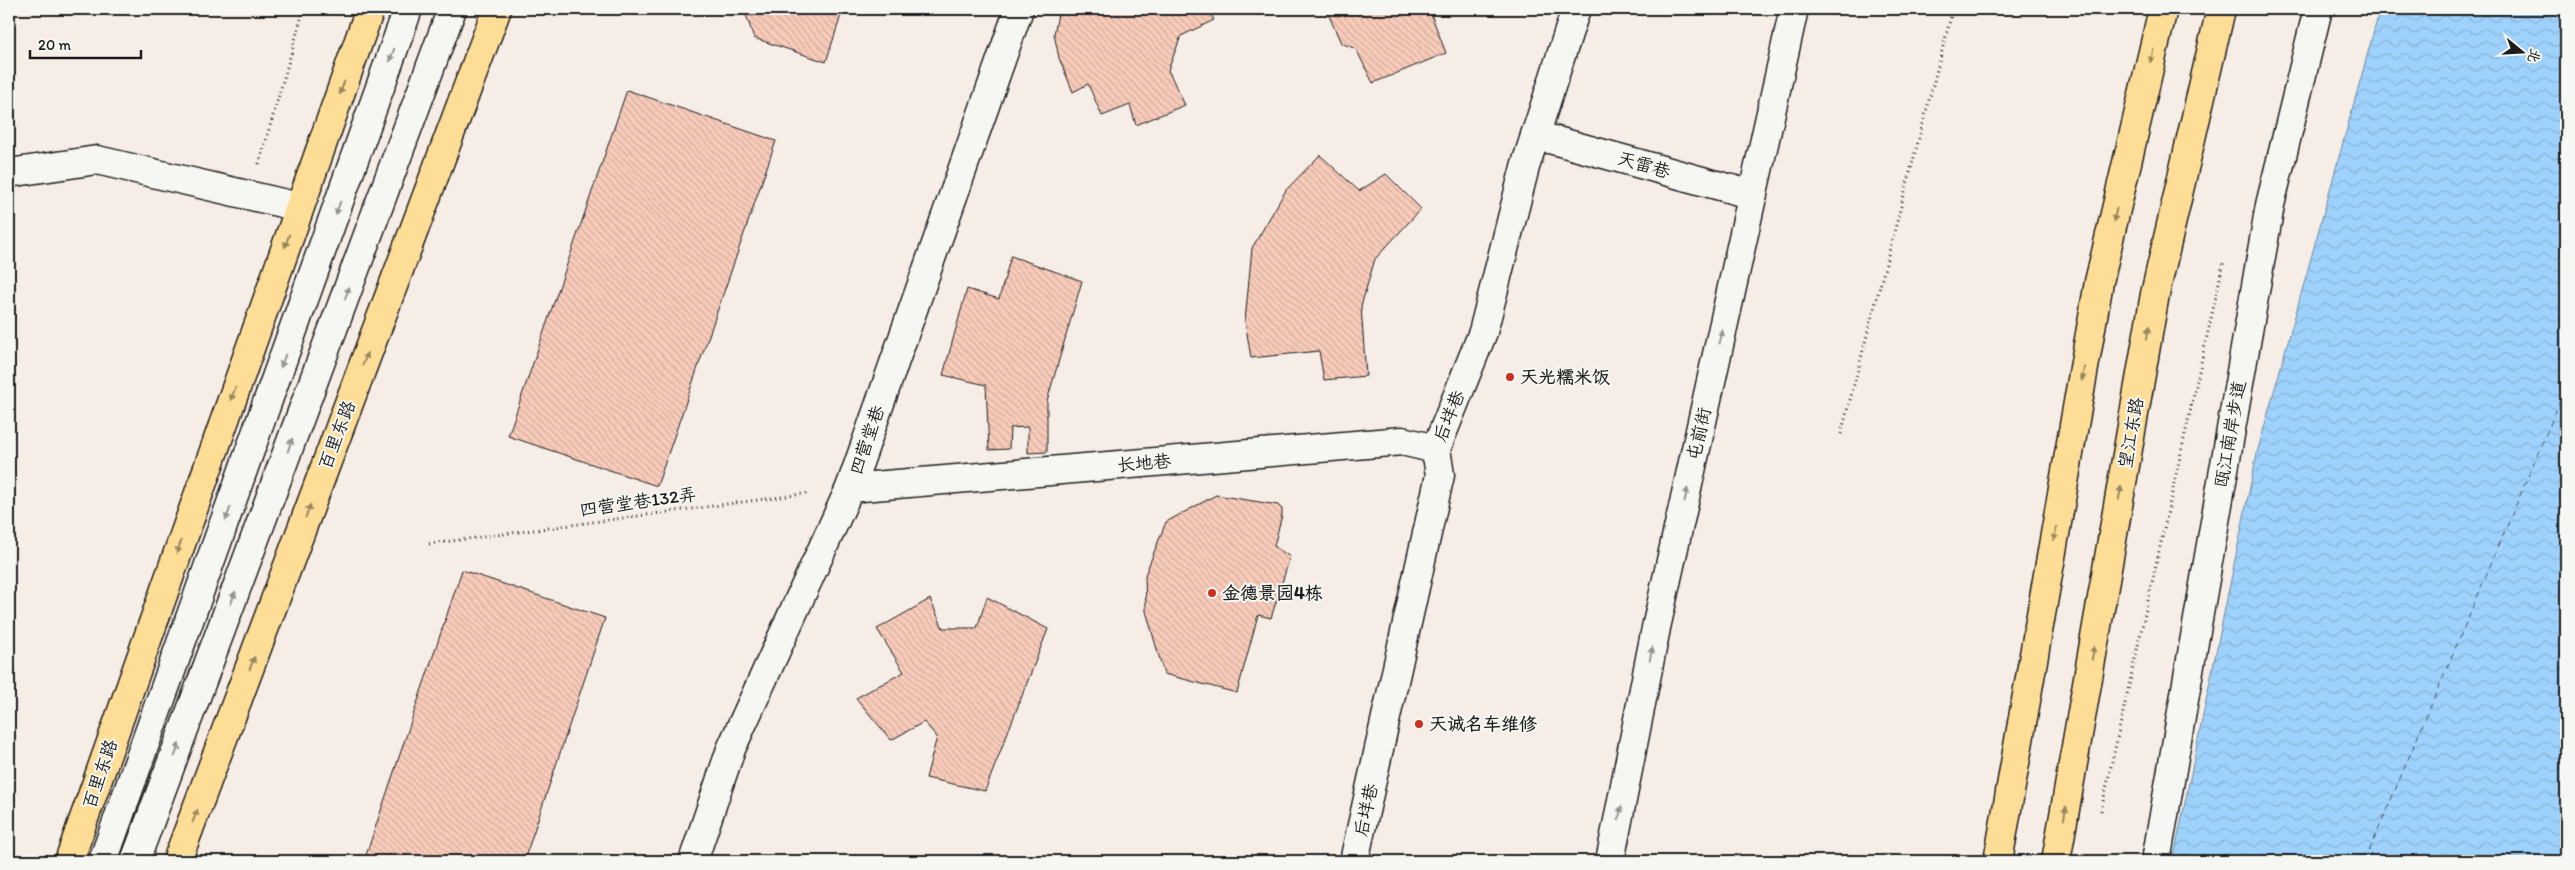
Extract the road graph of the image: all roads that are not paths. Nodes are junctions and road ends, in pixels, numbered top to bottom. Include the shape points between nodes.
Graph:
1 (370, 9) edge
2 (408, 9) edge
3 (452, 9) edge
4 (496, 9) edge
5 (1019, 9) edge
6 (1576, 9) edge
7 (1794, 9) edge
8 (2163, 9) edge
9 (2221, 9) edge
10 (2318, 9) edge
11 (1535, 135) junction
12 (9, 172) edge
13 (1753, 196) junction
14 (299, 207) junction
15 (1436, 449) junction
16 (850, 488) junction
17 (69, 861) edge
18 (102, 861) edge
19 (135, 861) edge
20 (178, 861) edge
21 (693, 861) edge
22 (1354, 861) edge
23 (1610, 861) edge
24 (1998, 861) edge
25 (2056, 861) edge
26 (2156, 861) edge

1 -> 14 main road, 百里东路
2 -> 18 street
19 -> 3 street
20 -> 4 main road, 百里东路
5 - 16 street, 四营堂巷
6 - 11 street, 后垟巷
7 - 13 street, 屯前街
8 -> 24 main road via 2099,282
25 -> 9 main road, 望江东路 via 2155,294
10 - 26 street, 瓯江南岸步道 via 2270,205
11 - 13 street, 天雷巷
11 - 15 street, 后垟巷 via 1483,332
12 - 14 street via 97,160
23 -> 13 street, 屯前街 via 1656,628
14 -> 17 main road, 百里东路
15 - 16 street, 长地巷 via 1402,441
15 - 22 street, 后垟巷 via 1440,475
16 - 21 street, 四营堂巷 via 731,749

